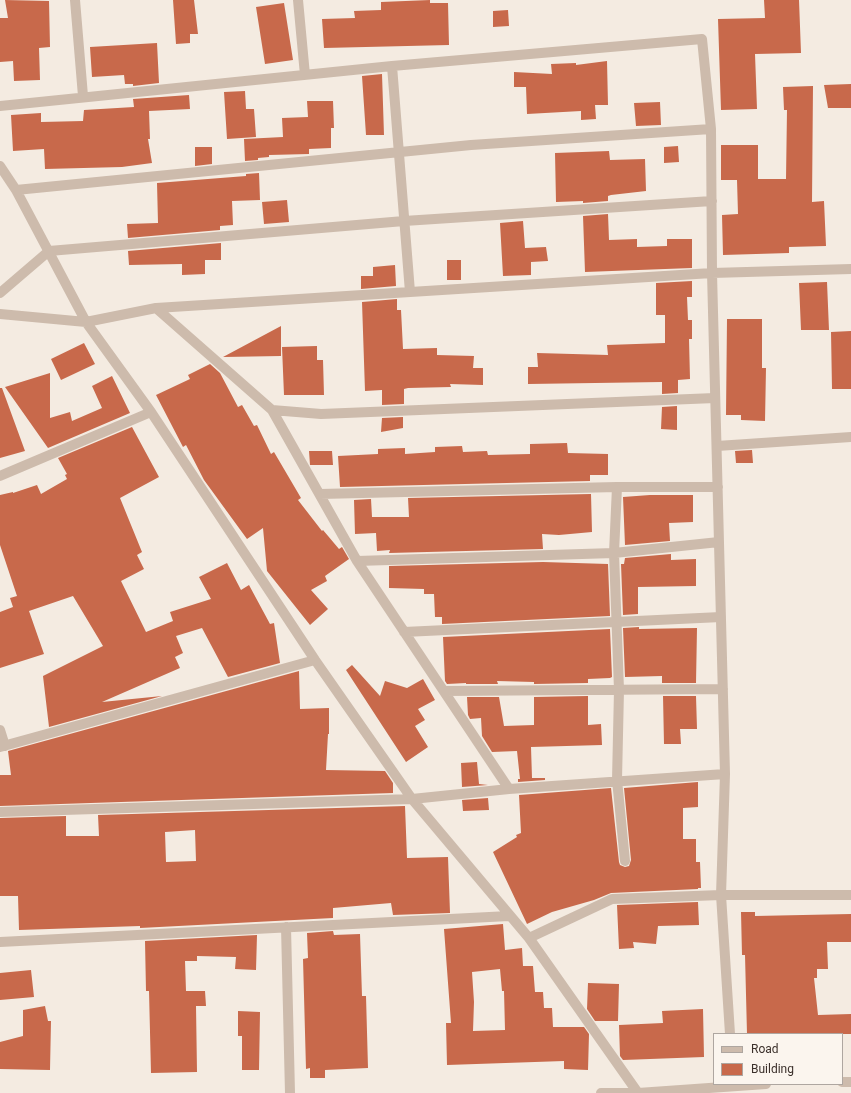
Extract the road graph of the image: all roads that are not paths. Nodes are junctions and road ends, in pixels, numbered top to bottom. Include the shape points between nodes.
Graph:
1 (75, 0) edge
2 (298, 0) edge
3 (392, 66) junction
4 (305, 75) junction
5 (83, 96) junction
6 (0, 106) edge
7 (710, 129) junction
8 (398, 152) junction
9 (0, 166) edge
10 (16, 190) junction
11 (712, 201) junction
12 (404, 222) junction
13 (49, 251) junction
14 (851, 269) edge
15 (712, 273) junction
16 (410, 292) junction
17 (0, 293) edge
18 (156, 308) junction
19 (0, 314) edge
20 (86, 322) junction
21 (715, 398) junction
22 (272, 410) junction
23 (151, 412) junction
24 (851, 437) edge
25 (717, 446) junction
26 (0, 476) edge
27 (617, 487) junction
28 (718, 487) junction
29 (320, 494) junction
30 (719, 542) junction
31 (614, 553) junction
32 (357, 561) junction
33 (721, 617) junction
34 (616, 621) junction
35 (404, 632) junction
36 (315, 660) junction
37 (723, 689) junction
38 (619, 690) junction
39 (444, 691) junction
40 (0, 730) edge
41 (2, 747) edge
42 (725, 774) junction
43 (617, 780) junction
44 (509, 788) junction
45 (412, 799) junction
46 (0, 812) edge
47 (625, 861) dead end
48 (721, 895) junction
49 (851, 895) edge
50 (509, 916) junction
51 (286, 927) junction
52 (529, 938) junction
53 (0, 942) edge
54 (730, 1033) edge
55 (755, 1085) edge
56 (734, 1087) edge
57 (290, 1093) edge
58 (601, 1093) edge
59 (638, 1093) edge

1 - 5 street
2 - 4 street
3 - 4 street
3 - 7 street via 702,39
3 - 8 street
4 - 5 street
5 - 6 street
7 - 8 street via 479,144
7 - 11 street
8 - 10 street
8 - 12 street
9 - 10 street
10 - 13 street
11 - 12 street
11 - 15 street
12 - 13 street
12 - 16 street
13 - 17 street
13 - 20 street
14 - 15 street
15 - 16 street
15 - 21 street
16 - 18 street
18 - 20 street
18 - 22 street
19 - 20 street
20 - 23 street
21 - 22 street via 321,414
21 - 25 street
22 - 29 street
23 - 26 street
23 - 36 street
24 - 25 street
25 - 28 street
27 - 28 street
27 - 29 street
27 - 31 street
28 - 30 street
29 - 32 street
30 - 31 street
30 - 33 street
31 - 32 street
31 - 34 street
32 - 35 street
33 - 34 street
33 - 37 street
34 - 35 street
34 - 38 street
35 - 39 street
36 - 41 street
36 - 45 street
37 - 38 street
37 - 42 street
38 - 39 street
38 - 43 street
39 - 44 street
40 - 41 street
42 - 43 street
42 - 48 street
43 - 44 street
43 - 47 street
44 - 45 street
45 - 46 street
45 - 50 street
48 - 49 street
48 - 52 street via 612,899
48 - 54 street
50 - 51 street
50 - 52 street
51 - 53 street
51 - 57 street
52 - 59 street
55 - 56 street
56 - 59 street
58 - 59 street

